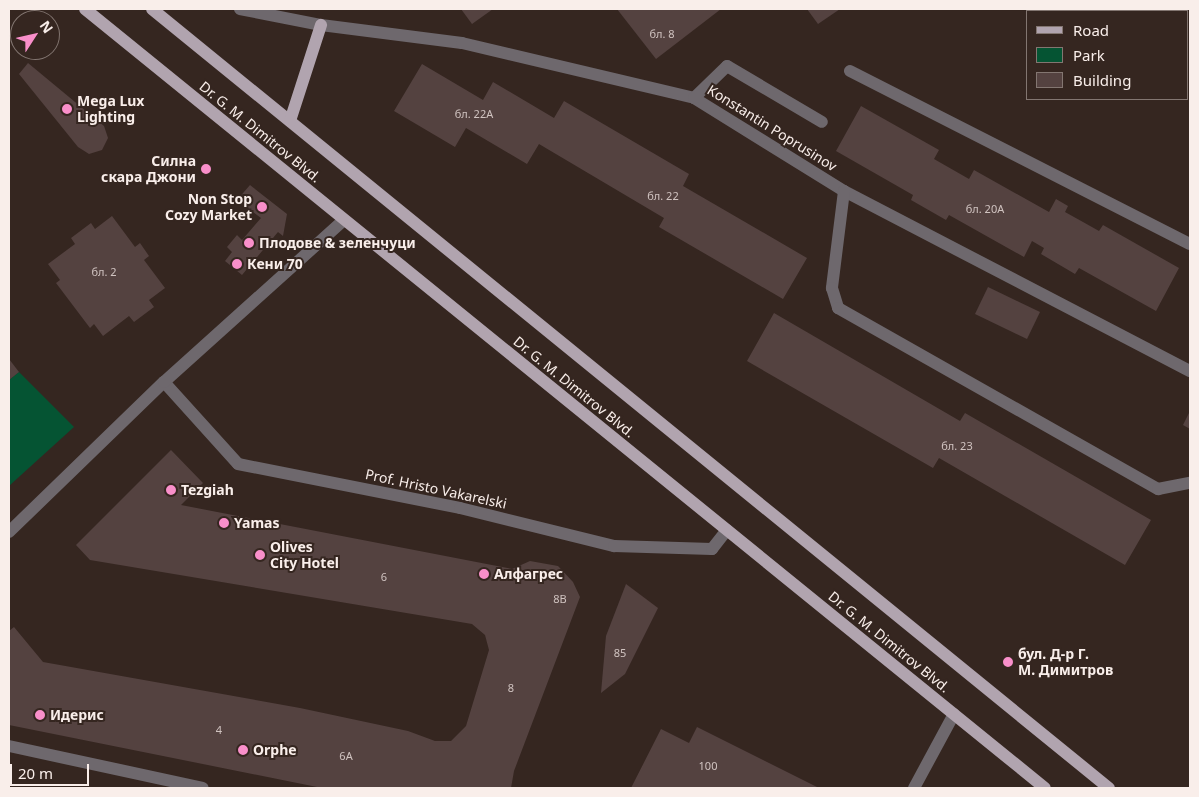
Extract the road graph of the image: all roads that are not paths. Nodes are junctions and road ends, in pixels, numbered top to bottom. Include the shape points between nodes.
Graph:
1 (85, 9) edge
2 (152, 9) edge
3 (240, 9) edge
4 (321, 25) junction
5 (850, 70) dead end
6 (694, 98) junction
7 (290, 121) junction
8 (822, 122) dead end
9 (844, 191) junction
10 (344, 220) junction
11 (1190, 244) edge
12 (1190, 371) edge
13 (164, 382) junction
14 (1190, 483) edge
15 (727, 530) junction
16 (9, 532) edge
17 (954, 714) junction
18 (9, 746) edge
19 (203, 788) edge
20 (914, 788) edge
21 (1045, 788) edge
22 (1109, 788) edge

1 - 10 main road, Dr. G. M. Dimitrov Blvd.
2 - 7 main road, Dr. G. M. Dimitrov Blvd.
3 - 4 street, Konstantin Poprusinov
4 - 6 street, Konstantin Poprusinov via 462,43
4 - 7 main road
5 - 11 street
6 - 8 street via 727,66
6 - 9 street, Konstantin Poprusinov
7 - 22 main road, Dr. G. M. Dimitrov Blvd.
9 - 12 street, Konstantin Poprusinov
9 - 14 street via 832,288 838,308 1158,489
10 - 13 street
10 - 15 main road, Dr. G. M. Dimitrov Blvd.
13 - 15 street, Prof. Hristo Vakarelski via 238,464 460,508 614,546 712,549
13 - 16 street
15 - 17 main road, Dr. G. M. Dimitrov Blvd.
17 - 20 street
17 - 21 main road, Dr. G. M. Dimitrov Blvd.
18 - 19 street

